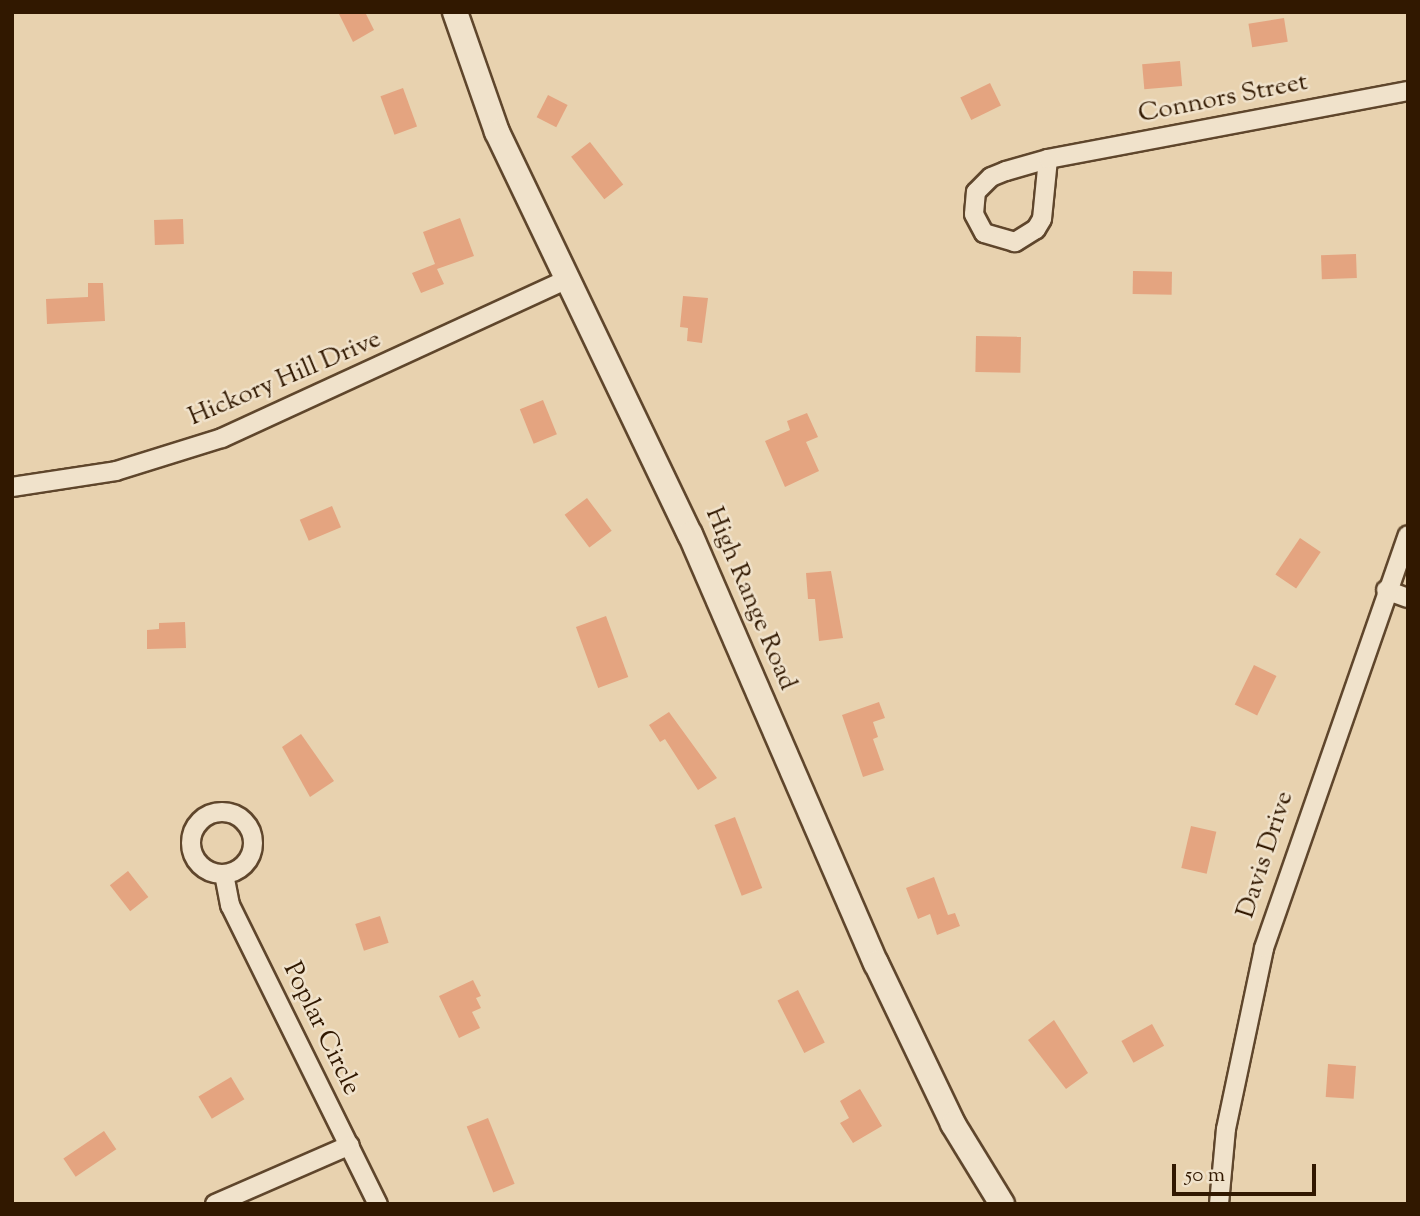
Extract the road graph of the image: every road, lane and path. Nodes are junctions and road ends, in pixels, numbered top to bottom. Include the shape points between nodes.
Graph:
1 (455, 12) edge
2 (1408, 91) edge
3 (1048, 159) junction
4 (566, 280) junction
5 (12, 487) edge
6 (1408, 535) edge
7 (1387, 590) junction
8 (1408, 598) edge
9 (225, 874) dead end
10 (350, 1145) junction
11 (215, 1204) edge
12 (379, 1204) edge
13 (1002, 1204) edge
14 (1219, 1204) edge

1 - 4 street, High Range Road via 497,132
2 - 3 street, Connors Street
3 - 3 street, Connors Street via 1042,219 1036,229 1015,242 984,233 973,203 982,183
4 - 5 street, Hickory Hill Drive via 222,439 116,471
4 - 13 street, High Range Road via 690,534 821,841 927,1072
6 - 7 street, Davis Drive
7 - 8 street
7 - 14 street, Davis Drive via 1282,884 1261,959 1226,1129
9 - 10 street, Poplar Circle via 230,905
10 - 11 street
10 - 12 street, Poplar Circle

